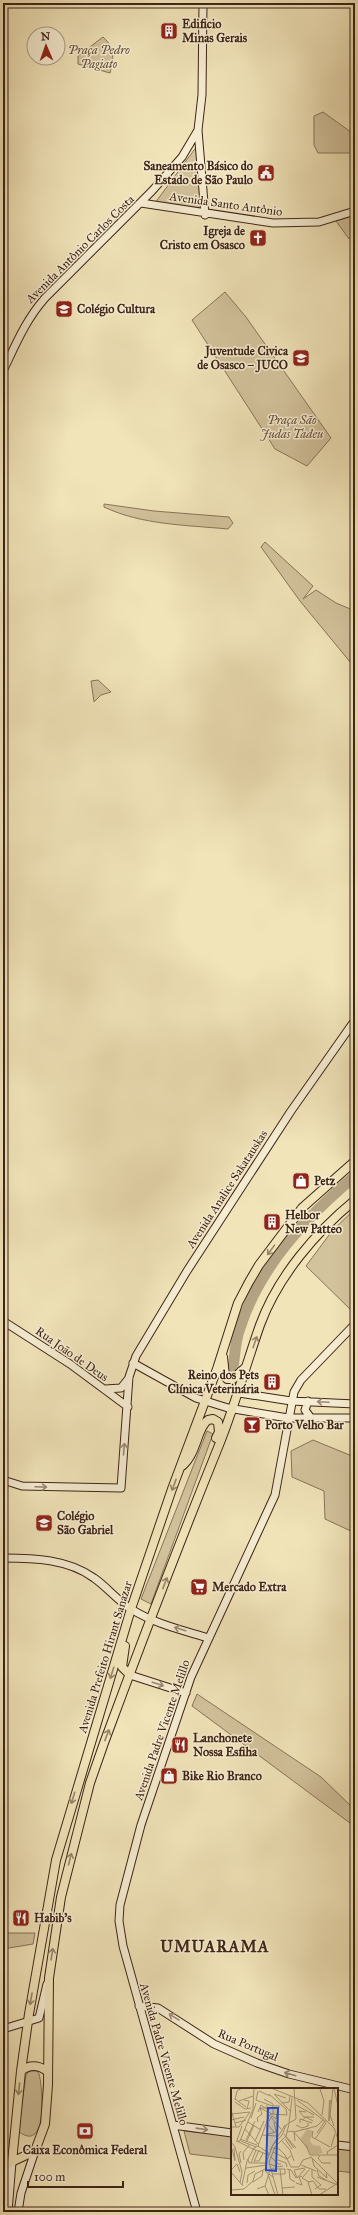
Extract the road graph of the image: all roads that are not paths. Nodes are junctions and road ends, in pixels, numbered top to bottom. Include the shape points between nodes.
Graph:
1 (203, 3) edge
2 (198, 130) junction
3 (141, 203) junction
4 (355, 211) edge
5 (205, 215) junction
6 (3, 371) edge
7 (355, 1020) edge
8 (355, 1161) edge
9 (355, 1200) edge
10 (3, 1321) edge
11 (355, 1324) edge
12 (223, 1350) junction
13 (248, 1360) junction
14 (133, 1363) junction
15 (129, 1377) junction
16 (105, 1389) junction
17 (239, 1393) junction
18 (291, 1401) junction
19 (208, 1402) junction
20 (308, 1402) junction
21 (355, 1404) edge
22 (128, 1407) junction
23 (231, 1408) junction
24 (288, 1418) junction
25 (311, 1418) junction
26 (355, 1418) edge
27 (181, 1466) junction
28 (3, 1480) edge
29 (203, 1485) junction
30 (3, 1558) edge
31 (131, 1609) junction
32 (151, 1620) junction
33 (125, 1629) junction
34 (208, 1638) junction
35 (130, 1675) junction
36 (186, 1693) junction
37 (49, 1978) junction
38 (139, 2006) junction
39 (28, 2023) junction
40 (3, 2029) edge
41 (20, 2071) junction
42 (47, 2071) junction
43 (355, 2090) edge
44 (173, 2125) junction
45 (231, 2133) edge
46 (338, 2145) edge
47 (355, 2147) edge
48 (35, 2151) junction
49 (12, 2162) junction
50 (3, 2166) edge
51 (8, 2212) edge
52 (18, 2212) edge
53 (197, 2212) edge

1 - 2 main road via 202,95
2 - 3 main road, Avenida Antônio Carlos Costa via 182,157
2 - 5 main road
3 - 5 main road, Avenida Santo Antônio
3 - 6 main road, Avenida Antônio Carlos Costa via 44,298 22,328
4 - 5 main road, Avenida Santo Antônio via 305,224
7 - 14 main road, Avenida Analice Sakatauskas via 291,1111 187,1270
8 -> 12 main road, Avenida Prefeito Hirant Sanazar via 302,1208 259,1265 238,1302
13 -> 9 main road, Avenida Prefeito Hirant Sanazar via 260,1324 283,1282 321,1230
10 - 16 main road, Rua João de Deus
11 - 18 main road, Avenida Padre Vicente Melillo via 301,1380
12 - 13 main road via 227,1379 234,1379 240,1374
12 - 19 main road, Avenida Prefeito Hirant Sanazar
13 - 17 main road, Avenida Prefeito Hirant Sanazar
14 - 15 main road, Avenida Analice Sakatauskas
14 - 19 main road
15 - 16 main road via 121,1388
15 - 22 main road, Avenida Analice Sakatauskas
16 - 22 main road, Rua João de Deus
17 - 18 main road
17 - 23 main road, Avenida Prefeito Hirant Sanazar
18 - 20 main road
18 - 24 main road, Avenida Padre Vicente Melillo
19 - 23 main road
19 - 27 main road, Avenida Prefeito Hirant Sanazar
21 -> 20 main road
20 - 25 main road via 305,1410
28 -> 22 main road, Avenida Analice Sakatauskas via 22,1486 121,1488
23 - 24 main road
23 - 29 main road, Avenida Prefeito Hirant Sanazar
24 - 25 main road
24 - 34 main road, Avenida Padre Vicente Melillo via 275,1495
25 - 26 main road
27 - 29 main road via 190,1460 205,1422 213,1419 218,1422 219,1432 203,1472
27 -> 31 main road, Avenida Prefeito Hirant Sanazar
32 -> 29 main road, Avenida Prefeito Hirant Sanazar
30 - 31 main road via 45,1560 83,1571
31 - 32 main road
31 - 33 main road, Avenida Prefeito Hirant Sanazar
34 -> 32 main road
32 - 35 main road, Avenida Prefeito Hirant Sanazar
33 - 35 main road via 122,1667
33 -> 39 main road, Avenida Prefeito Hirant Sanazar via 56,1860
34 - 36 main road, Avenida Padre Vicente Melillo
35 -> 36 main road
37 -> 35 main road, Avenida Prefeito Hirant Sanazar via 61,1897 90,1782
36 - 38 main road, Avenida Padre Vicente Melillo via 141,1825 120,1905 120,1934
37 - 39 main road via 42,2015
37 - 42 main road, Avenida Prefeito Hirant Sanazar
43 -> 38 main road, Rua Portugal via 289,2074 257,2063 214,2044 158,2008
38 - 44 main road, Avenida Padre Vicente Melillo
39 - 40 main road
39 - 41 main road, Avenida Prefeito Hirant Sanazar
41 - 42 main road via 36,2066
41 -> 49 main road, Avenida Prefeito Hirant Sanazar
42 - 48 main road, Avenida Prefeito Hirant Sanazar via 45,2124
44 -> 45 main road
44 - 53 main road, Avenida Padre Vicente Melillo
46 - 47 main road
48 - 49 main road
48 - 52 main road, Avenida Prefeito Hirant Sanazar via 21,2193
49 - 50 main road
49 - 51 main road, Avenida Prefeito Hirant Sanazar

